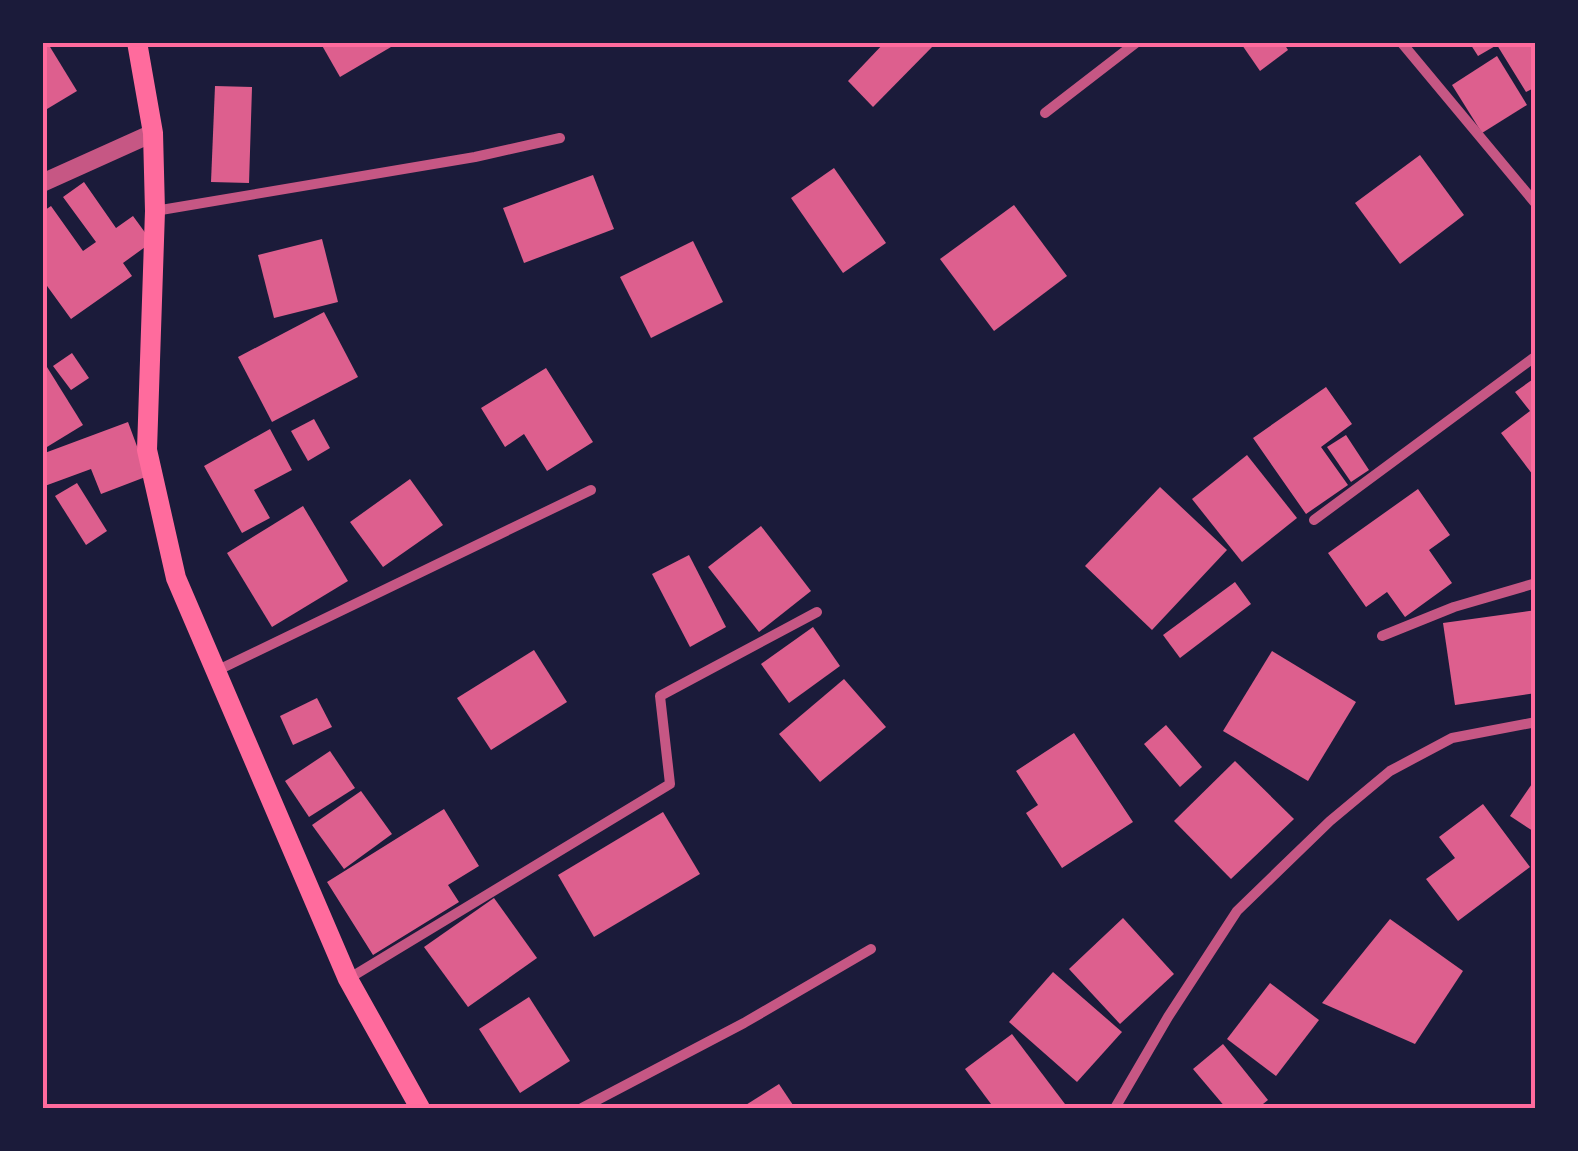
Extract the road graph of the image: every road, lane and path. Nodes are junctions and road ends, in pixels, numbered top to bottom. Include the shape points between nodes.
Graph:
1 (137, 42) edge
2 (1137, 42) edge
3 (1401, 42) edge
4 (1045, 112) dead end
5 (153, 133) junction
6 (560, 138) dead end
7 (42, 183) edge
8 (1536, 204) edge
9 (154, 211) junction
10 (1536, 356) edge
11 (591, 490) dead end
12 (1314, 520) dead end
13 (1536, 583) edge
14 (817, 612) dead end
15 (1382, 636) dead end
16 (214, 672) junction
17 (1536, 722) edge
18 (871, 950) dead end
19 (348, 980) junction
20 (420, 1108) edge
21 (582, 1108) edge
22 (1115, 1108) edge

1 - 5 main road
2 - 4 street
3 - 8 street
5 - 7 street
5 - 9 main road
6 - 9 street
9 - 16 main road via 147,450 176,578
10 - 12 street
11 - 16 street
13 - 15 street
14 - 19 street via 660,696 670,784
16 - 19 main road
17 - 22 street via 1452,738 1390,771 1330,821 1237,911
18 - 21 street
19 - 20 main road

